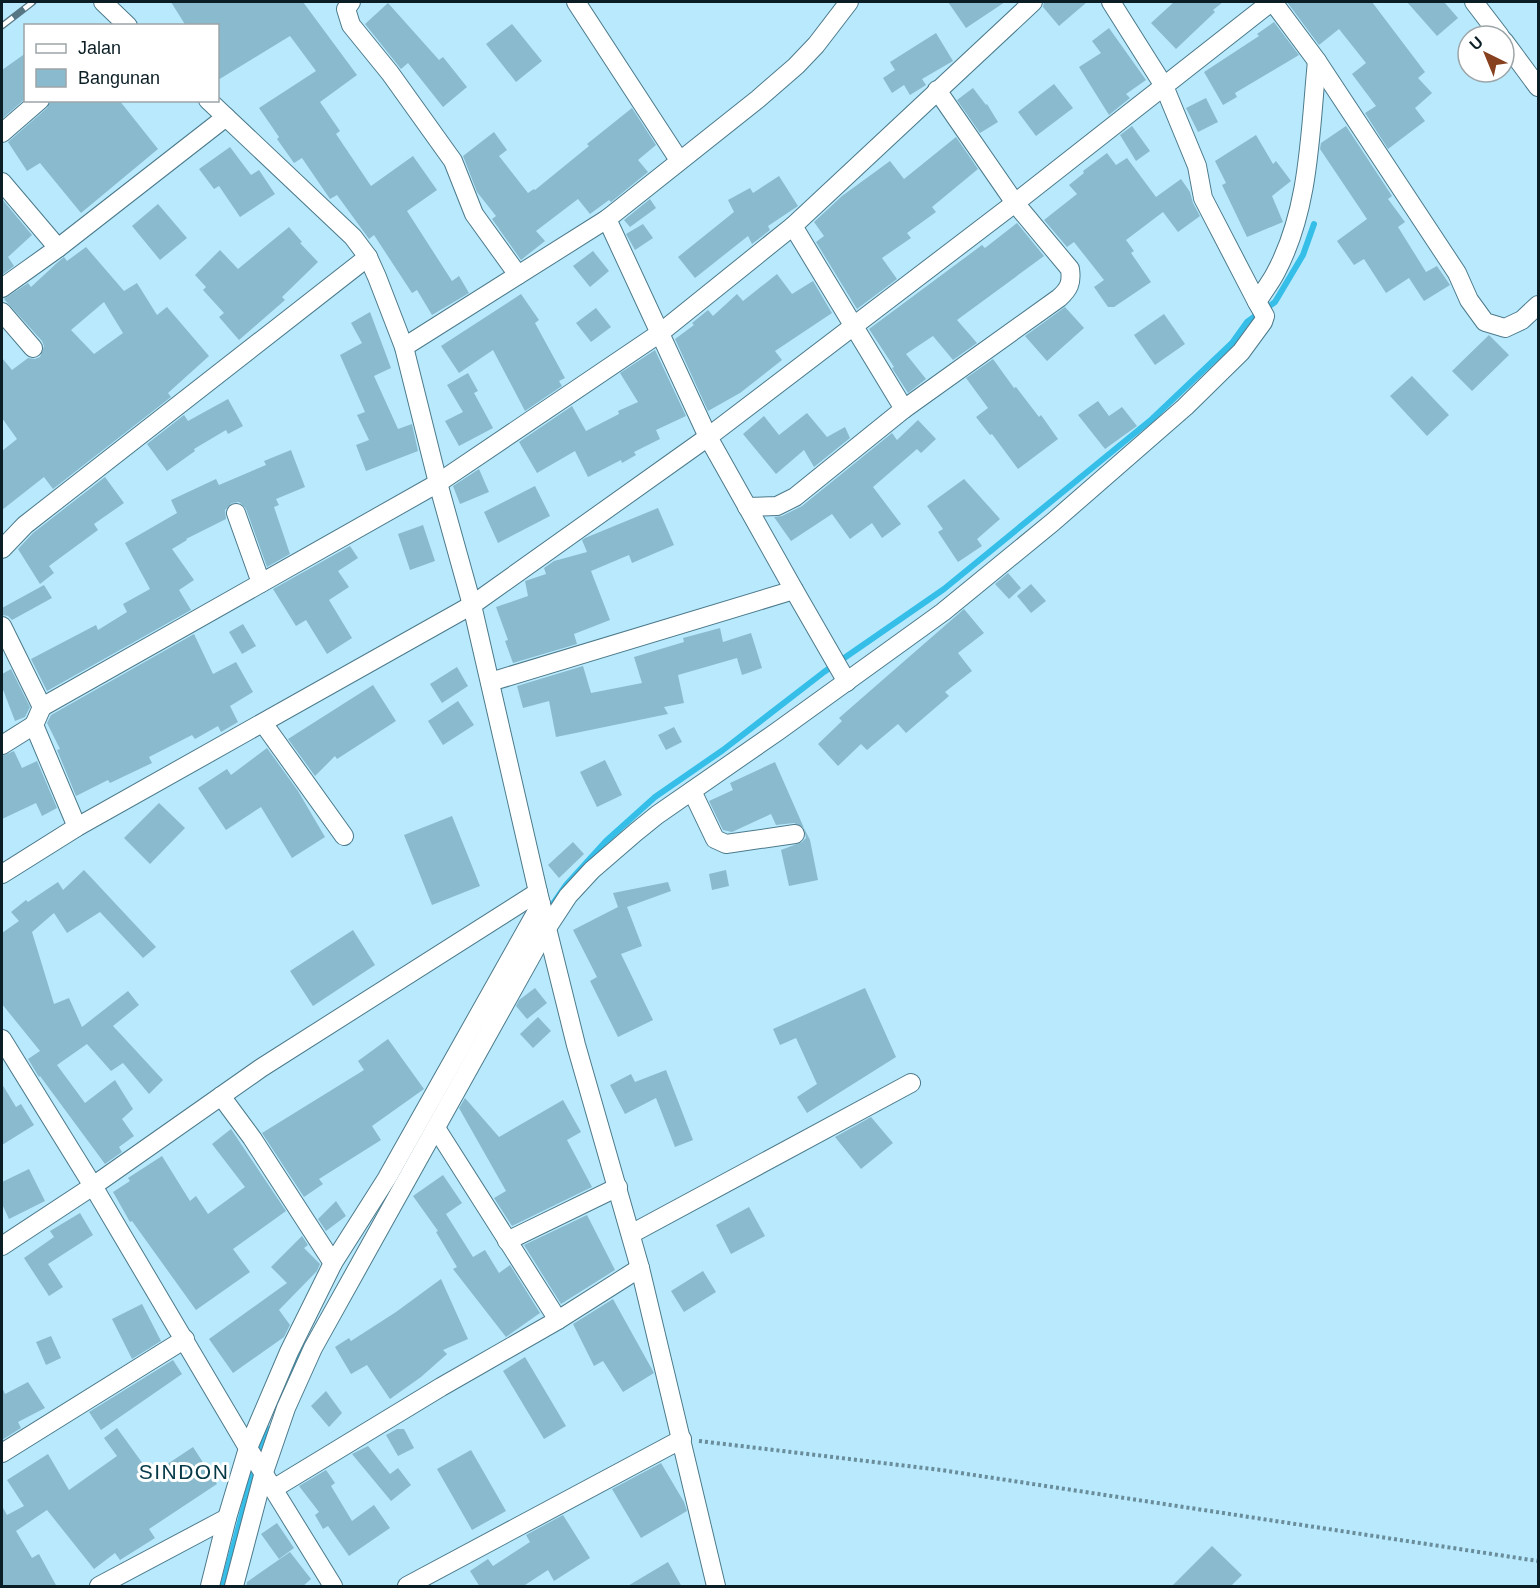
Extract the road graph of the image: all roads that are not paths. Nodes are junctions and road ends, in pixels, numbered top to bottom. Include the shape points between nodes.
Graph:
1 (103, 2) edge
2 (351, 2) edge
3 (576, 2) edge
4 (849, 2) edge
5 (1033, 2) edge
6 (1111, 2) edge
7 (1272, 2) edge
8 (1474, 2) edge
9 (126, 24) edge
10 (1491, 24) edge
11 (1516, 57) edge
12 (1317, 61) junction
13 (1164, 86) junction
14 (1539, 87) edge
15 (937, 90) junction
16 (38, 102) edge
17 (210, 102) edge
18 (226, 117) junction
19 (2, 133) edge
20 (679, 160) junction
21 (2, 182) edge
22 (1015, 203) junction
23 (607, 219) junction
24 (793, 226) junction
25 (58, 248) junction
26 (368, 257) junction
27 (518, 275) junction
28 (2, 288) edge
29 (1539, 305) edge
30 (1260, 308) junction
31 (2, 312) edge
32 (853, 326) junction
33 (660, 333) junction
34 (404, 347) junction
35 (33, 348) dead end
36 (904, 409) junction
37 (708, 437) junction
38 (438, 483) junction
39 (747, 507) junction
40 (236, 513) dead end
41 (2, 549) edge
42 (261, 583) junction
43 (794, 590) junction
44 (472, 605) junction
45 (2, 626) edge
46 (845, 677) junction
47 (490, 682) junction
48 (42, 707) junction
49 (262, 723) junction
50 (34, 725) junction
51 (2, 745) edge
52 (692, 791) junction
53 (77, 828) junction
54 (795, 834) dead end
55 (344, 836) dead end
56 (2, 874) edge
57 (542, 912) junction
58 (2, 1039) edge
59 (911, 1083) dead end
60 (221, 1096) junction
61 (436, 1128) junction
62 (93, 1186) junction
63 (618, 1187) junction
64 (631, 1234) junction
65 (3, 1239) edge
66 (507, 1241) junction
67 (333, 1263) junction
68 (640, 1268) junction
69 (558, 1320) junction
70 (185, 1339) junction
71 (682, 1439) junction
72 (2, 1453) edge
73 (256, 1460) junction
74 (273, 1489) junction
75 (227, 1518) junction
76 (99, 1587) edge
77 (210, 1587) edge
78 (234, 1587) edge
79 (333, 1587) edge
80 (407, 1587) edge
81 (716, 1587) edge

1 - 9 street
2 - 27 street via 346,9 351,25 453,161 474,214
3 - 20 street
4 - 20 street via 796,66
5 - 15 street
6 - 13 street
7 - 12 street
7 - 13 street
8 - 10 street
11 - 14 street
12 - 29 street via 1485,322 1505,328
12 - 30 street via 1303,194 1290,240
13 - 22 street
13 - 30 street via 1197,166 1203,198
15 - 22 street
15 - 24 street
16 - 19 street
17 - 18 street
18 - 25 street
18 - 26 street via 334,218
20 - 23 street
21 - 25 street
22 - 32 street
22 - 36 street via 1070,269 1072,281 1067,291
23 - 27 street
23 - 33 street
24 - 32 street
24 - 33 street
25 - 28 street
26 - 34 street
26 - 41 street via 25,525
27 - 34 street
30 - 46 street via 1263,322 1241,352 1176,414 943,612
31 - 35 street
32 - 36 street
32 - 37 street
33 - 37 street
33 - 38 street
34 - 38 street
36 - 39 street via 795,497 777,506
37 - 39 street
37 - 44 street
38 - 42 street
38 - 44 street
39 - 43 street
40 - 42 street
42 - 48 street
43 - 46 street
43 - 47 street
44 - 47 street
44 - 49 street
45 - 48 street
46 - 52 street
47 - 57 street
48 - 50 street
49 - 53 street
49 - 55 street
50 - 51 street
50 - 53 street
52 - 54 street via 715,839 726,844
52 - 57 street via 643,826 568,896
53 - 56 street
57 - 60 street via 261,1068
57 - 61 street
57 - 63 street
57 - 67 street
58 - 62 street
59 - 64 street
60 - 62 street
60 - 67 street
61 - 66 street
61 - 73 street via 313,1348 286,1408
62 - 65 street
62 - 70 street
63 - 64 street
63 - 66 street
64 - 68 street
66 - 69 street
67 - 73 street via 289,1352
68 - 69 street
68 - 71 street
69 - 74 street
70 - 72 street
70 - 73 street
71 - 80 street
71 - 81 street
73 - 74 street
73 - 75 street
73 - 78 street
74 - 79 street
75 - 76 street
75 - 77 street

